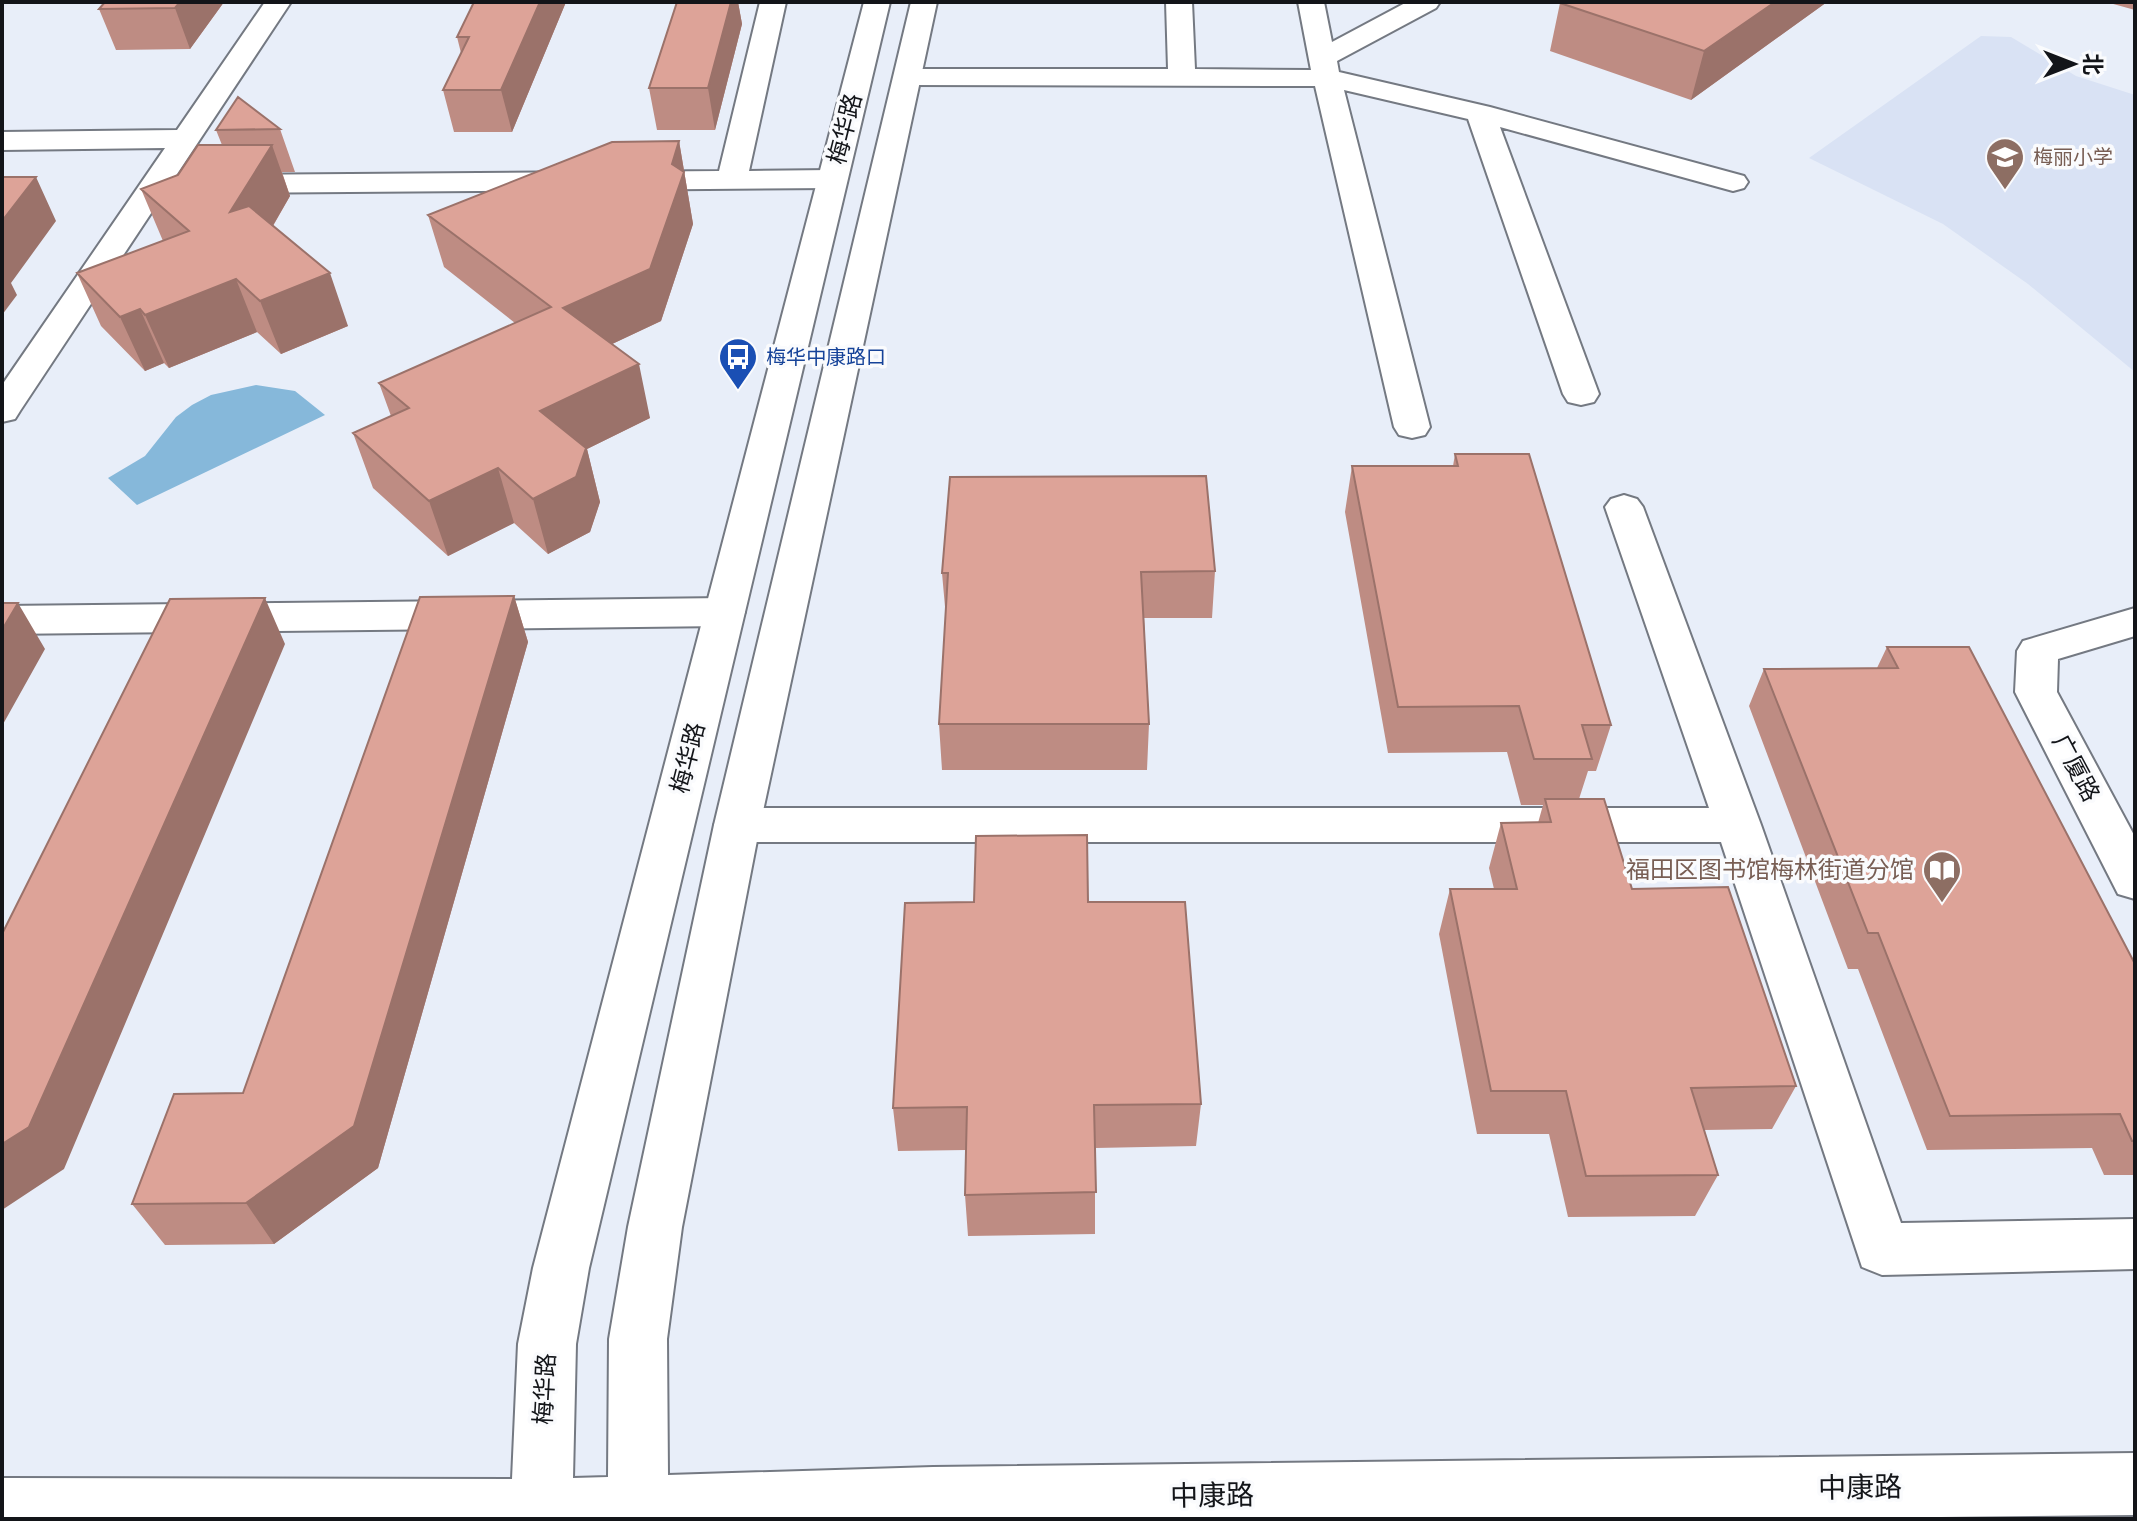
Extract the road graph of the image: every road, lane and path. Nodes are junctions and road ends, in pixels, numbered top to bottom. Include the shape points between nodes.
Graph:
1 (278, 2) edge
2 (773, 2) edge
3 (877, 2) edge
4 (924, 2) edge
5 (1179, 2) edge
6 (1311, 2) edge
7 (1427, 2) edge
8 (1325, 68) junction
9 (909, 77) junction
10 (1182, 79) junction
11 (1480, 113) junction
12 (185, 139) junction
13 (2, 141) edge
14 (832, 179) junction
15 (732, 180) junction
16 (1733, 182) dead end
17 (155, 185) junction
18 (1581, 394) dead end
19 (2, 411) edge
20 (1412, 427) dead end
21 (1624, 507) dead end
22 (725, 612) junction
23 (2, 620) edge
24 (2135, 622) edge
25 (737, 825) junction
26 (1738, 825) junction
27 (2135, 881) edge
28 (2135, 1244) edge
29 (2135, 1484) edge
30 (2, 1509) edge
31 (640, 1512) edge
32 (540, 1514) edge

1 - 12 main road
2 - 15 main road
3 - 14 main road, 梅华路
4 - 9 main road, 梅华路
5 - 10 main road
6 - 8 main road
7 - 8 main road
8 - 10 main road
8 - 11 main road
8 - 20 main road
9 - 10 main road
9 - 25 main road, 梅华路
11 - 16 main road
11 - 18 main road
12 - 13 main road
12 - 17 main road
14 - 15 main road
14 - 22 main road, 梅华路
15 - 17 main road
17 - 19 main road
21 - 26 main road
22 - 23 main road
22 - 32 main road, 梅华路 via 561,1268 547,1344
24 - 27 main road, 广厦路 via 2038,651 2036,692
25 - 26 main road
25 - 31 main road, 梅华路 via 655,1227 638,1339
26 - 28 main road via 1882,1249
29 - 31 main road, 中康路 via 933,1498
30 - 32 main road, 中康路
31 - 32 main road, 中康路

